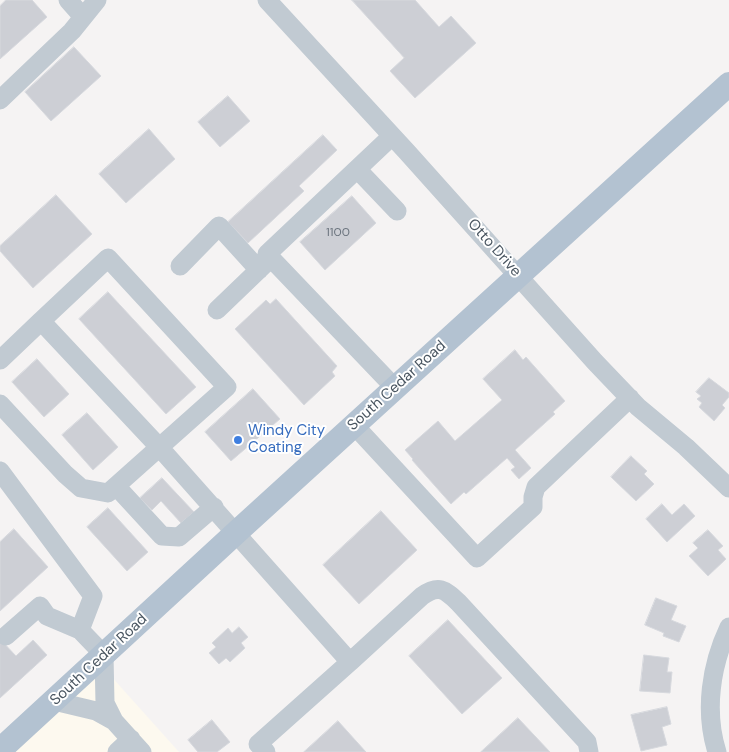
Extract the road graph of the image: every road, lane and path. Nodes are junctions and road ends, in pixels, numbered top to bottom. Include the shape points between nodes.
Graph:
1 (68, 0) edge
2 (97, 0) edge
3 (267, 0) edge
4 (83, 18) junction
5 (729, 84) edge
6 (0, 100) edge
7 (392, 136) junction
8 (357, 170) junction
9 (397, 211) dead end
10 (265, 264) junction
11 (180, 266) dead end
12 (518, 275) junction
13 (217, 310) dead end
14 (41, 321) junction
15 (0, 360) edge
16 (395, 388) junction
17 (630, 398) junction
18 (0, 404) edge
19 (354, 425) junction
20 (160, 448) junction
21 (0, 471) edge
22 (116, 486) junction
23 (729, 488) edge
24 (214, 507) junction
25 (236, 532) junction
26 (729, 627) edge
27 (80, 630) junction
28 (6, 636) dead end
29 (104, 655) junction
30 (350, 662) junction
31 (54, 701) junction
32 (114, 722) junction
33 (130, 748) edge
34 (0, 750) edge
35 (266, 752) edge
36 (589, 752) edge
37 (717, 752) edge

1 - 4 street
2 - 4 street
3 - 7 street, Otto Drive
4 - 6 street
5 - 12 main road, South Cedar Road
7 - 8 street
7 - 12 street, Otto Drive
8 - 9 street
8 - 10 street via 267,254
10 - 11 street via 218,226
10 - 13 street
10 - 16 street
12 - 16 main road, South Cedar Road
12 - 17 street, Otto Drive
14 - 15 street
14 - 20 street
14 - 20 street via 108,258 227,386
16 - 19 main road, South Cedar Road
17 - 19 street via 536,487 533,507 477,558
17 - 23 street, Otto Drive
18 - 22 street via 81,488 108,493
19 - 25 main road, South Cedar Road
20 - 22 street
20 - 24 street
21 - 27 street via 93,596
22 - 24 street via 162,536 179,537
24 - 25 street
25 - 29 main road, South Cedar Road
25 - 30 street
26 - 37 street via 718,654 712,684 712,730
27 - 28 street via 47,616 40,606
27 - 29 street
29 - 31 main road, South Cedar Road
29 - 32 street via 105,702
30 - 35 street via 258,744
30 - 36 street via 422,596 439,588 458,602 587,742
31 - 32 street via 96,711
31 - 34 main road, South Cedar Road
32 - 33 street

